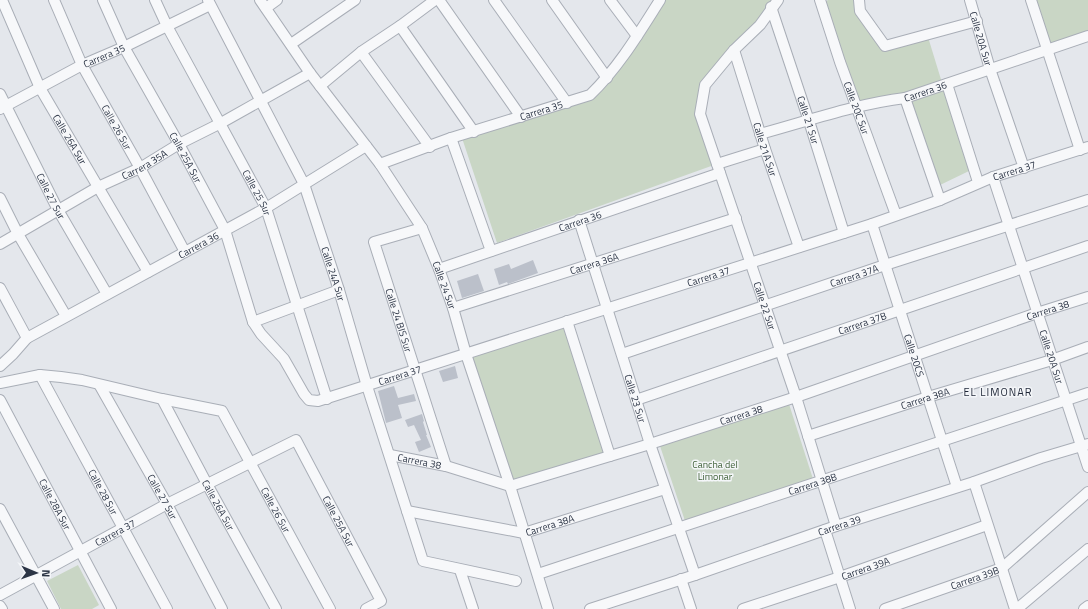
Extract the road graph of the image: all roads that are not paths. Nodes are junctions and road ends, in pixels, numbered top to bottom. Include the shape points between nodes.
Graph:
1 (2, 0) edge
2 (54, 0) edge
3 (103, 0) edge
4 (155, 0) edge
5 (277, 0) edge
6 (355, 0) edge
7 (435, 0) edge
8 (439, 0) edge
9 (494, 0) edge
10 (552, 0) edge
11 (610, 0) edge
12 (660, 0) edge
13 (820, 0) edge
14 (859, 0) edge
15 (970, 0) edge
16 (1031, 0) edge
17 (209, 3) edge
18 (263, 4) edge
19 (774, 4) edge
20 (976, 21) junction
21 (167, 26) junction
22 (400, 26) junction
23 (637, 36) junction
24 (1088, 36) edge
25 (291, 44) junction
26 (124, 47) junction
27 (734, 50) junction
28 (1047, 50) junction
29 (361, 52) junction
30 (82, 65) junction
31 (990, 69) junction
32 (310, 73) junction
33 (607, 78) junction
34 (947, 84) junction
35 (320, 86) junction
36 (40, 88) junction
37 (0, 94) edge
38 (905, 98) junction
39 (260, 101) junction
40 (566, 103) junction
41 (3, 108) edge
42 (856, 108) junction
43 (521, 117) junction
44 (809, 121) junction
45 (221, 124) junction
46 (474, 132) junction
47 (760, 134) junction
48 (451, 138) junction
49 (179, 144) junction
50 (366, 146) junction
51 (430, 147) junction
52 (1084, 148) edge
53 (765, 149) junction
54 (380, 164) junction
55 (140, 168) junction
56 (718, 168) junction
57 (1024, 168) junction
58 (993, 177) junction
59 (978, 182) junction
60 (304, 184) junction
61 (98, 188) junction
62 (0, 198) edge
63 (940, 200) junction
64 (1088, 200) edge
65 (266, 208) junction
66 (58, 210) junction
67 (896, 215) junction
68 (736, 218) junction
69 (579, 220) junction
70 (872, 224) junction
71 (1008, 225) junction
72 (422, 228) junction
73 (225, 230) junction
74 (844, 233) junction
75 (18, 234) junction
76 (0, 244) edge
77 (1088, 246) edge
78 (799, 247) junction
79 (491, 251) junction
80 (185, 252) junction
81 (750, 262) junction
82 (593, 264) junction
83 (885, 265) junction
84 (439, 268) junction
85 (1022, 268) junction
86 (148, 272) junction
87 (0, 288) edge
88 (340, 290) junction
89 (107, 294) junction
90 (1088, 297) edge
91 (296, 305) junction
92 (765, 306) junction
93 (453, 308) junction
94 (607, 308) junction
95 (900, 309) junction
96 (1037, 313) junction
97 (66, 316) junction
98 (567, 321) junction
99 (254, 322) junction
100 (27, 338) junction
101 (1088, 348) edge
102 (780, 351) junction
103 (466, 354) junction
104 (622, 354) junction
105 (915, 355) junction
106 (1052, 360) junction
107 (0, 366) edge
108 (415, 371) junction
109 (40, 375) junction
110 (0, 383) edge
111 (100, 386) junction
112 (367, 386) junction
113 (1088, 393) edge
114 (796, 397) junction
115 (928, 397) junction
116 (162, 399) junction
117 (327, 399) junction
118 (0, 400) edge
119 (636, 400) junction
120 (1066, 402) junction
121 (808, 436) junction
122 (296, 440) joint
123 (942, 440) junction
124 (650, 444) junction
125 (1084, 445) edge
126 (390, 455) junction
127 (610, 456) junction
128 (251, 462) junction
129 (446, 466) junction
130 (1088, 467) edge
131 (822, 481) junction
132 (974, 482) junction
133 (207, 484) junction
134 (510, 486) junction
135 (958, 487) junction
136 (665, 489) junction
137 (1088, 492) edge
138 (167, 504) junction
139 (0, 509) edge
140 (408, 511) junction
141 (987, 525) junction
142 (836, 526) junction
143 (123, 528) junction
144 (678, 528) junction
145 (825, 530) junction
146 (524, 533) junction
147 (1088, 549) edge
148 (79, 552) junction
149 (1002, 568) junction
150 (460, 570) junction
151 (538, 574) junction
152 (36, 575) junction
153 (695, 575) junction
154 (840, 577) junction
155 (682, 579) junction
156 (516, 581) dead end
157 (0, 595) edge
158 (0, 606) edge
159 (1088, 606) edge
160 (2, 609) edge
161 (54, 609) edge
162 (111, 609) edge
163 (167, 609) edge
164 (222, 609) edge
165 (276, 609) edge
166 (330, 609) edge
167 (366, 609) edge
168 (473, 609) edge
169 (548, 609) edge
170 (590, 609) edge
171 (691, 609) edge
172 (743, 609) edge
173 (850, 609) edge
174 (885, 609) edge
175 (1016, 609) edge
176 (1084, 609) edge

1 - 36 street, Calle 26A Sur
2 - 30 street, Calle 26 Sur
3 - 26 street, Calle 25A Sur
4 - 21 street, Calle 25 Sur
5 - 18 street
6 - 25 street
7 - 22 street
8 - 43 street
9 - 40 street
10 - 33 street
11 - 23 street
12 - 23 street, Carrera 35
13 - 42 street, Calle 20C Sur
14 - 20 street via 860,11 886,46
15 - 20 street, Calle 20A Sur
16 - 28 street
17 - 21 street, Carrera 35
17 - 39 street, Calle 24A Sur
18 - 25 street, Calle 24 Sur
19 - 27 street via 760,25
19 - 44 street, Calle 21 Sur
20 - 31 street, Calle 20A Sur
21 - 26 street, Carrera 35
21 - 45 street, Calle 25 Sur
22 - 29 street
22 - 46 street
23 - 33 street, Carrera 35
24 - 28 street, Carrera 36
25 - 32 street, Calle 24 Sur
26 - 30 street, Carrera 35
26 - 49 street, Calle 25A Sur
27 - 47 street, Calle 21A Sur
27 - 56 street, Calle 22 Sur via 705,85 700,114
28 - 31 street, Carrera 36
28 - 52 street
29 - 35 street
29 - 51 street
30 - 36 street, Carrera 35
30 - 55 street, Calle 26 Sur
31 - 34 street, Carrera 36
31 - 57 street, Calle 20A Sur
32 - 35 street, Calle 24 Sur
32 - 39 street, Carrera 35A
33 - 40 street, Carrera 35 via 590,95
34 - 38 street, Carrera 36
34 - 59 street
35 - 50 street, Calle 24 Sur
36 - 41 street, Carrera 35
36 - 61 street, Calle 26A Sur
37 - 41 street, Calle 27 Sur
38 - 42 street, Carrera 36
38 - 63 street
39 - 45 street, Carrera 35A
39 - 60 street, Calle 24A Sur
40 - 43 street, Carrera 35
41 - 66 street, Calle 27 Sur
42 - 44 street, Carrera 36
42 - 67 street, Calle 20C Sur
43 - 46 street, Carrera 35
44 - 47 street, Carrera 36
44 - 74 street, Calle 21 Sur
45 - 49 street, Carrera 35A
45 - 65 street, Calle 25 Sur
46 - 48 street, Carrera 35
47 - 53 street, Calle 21A Sur
48 - 51 street, Carrera 35
48 - 79 street
49 - 55 street, Carrera 35A
49 - 73 street, Calle 25A Sur
50 - 54 street, Calle 24 Sur
50 - 60 street, Carrera 36
51 - 54 street, Carrera 35
52 - 57 street, Carrera 37
53 - 56 street, Carrera 36
53 - 78 street, Calle 21A Sur
54 - 72 street, Calle 24 Sur
55 - 61 street, Carrera 35A
55 - 80 street, Calle 26 Sur
56 - 68 street, Calle 22 Sur
56 - 69 street, Carrera 36
57 - 58 street, Carrera 37
58 - 59 street, Carrera 37
58 - 71 street, Calle 20A Sur
59 - 63 street, Carrera 37
60 - 65 street, Carrera 36
60 - 88 street, Calle 24A Sur
61 - 66 street, Carrera 35A
61 - 86 street, Calle 26A Sur
62 - 75 street
63 - 67 street, Carrera 37
64 - 71 street, Carrera 37A
65 - 73 street, Carrera 36
65 - 91 street, Calle 25 Sur
66 - 75 street, Carrera 35A
66 - 89 street, Calle 27 Sur
67 - 70 street, Carrera 37
68 - 81 street, Calle 22 Sur
68 - 82 street, Carrera 36A
69 - 79 street, Carrera 36
69 - 82 street, Calle 23 Sur
70 - 74 street, Carrera 37
70 - 83 street, Calle 20CS
71 - 83 street, Carrera 37A
71 - 85 street, Calle 20A Sur
72 - 84 street, Calle 24 Sur
72 - 108 street, Calle 24 BIS Sur via 374,242
73 - 80 street, Carrera 36
73 - 99 street, Calle 25A Sur
74 - 78 street, Carrera 37
75 - 76 street, Carrera 35A
75 - 97 street
77 - 85 street, Carrera 37B
78 - 81 street, Carrera 37
79 - 84 street, Carrera 36
80 - 86 street, Carrera 36
81 - 92 street, Calle 22 Sur
81 - 94 street, Carrera 37
82 - 93 street, Carrera 36A
82 - 94 street, Calle 23 Sur
83 - 92 street, Carrera 37A
83 - 95 street, Calle 20CS
84 - 93 street, Calle 24 Sur
85 - 95 street, Carrera 37B
85 - 96 street, Calle 20A Sur
86 - 89 street, Carrera 36
87 - 100 street
88 - 91 street
88 - 112 street, Calle 24A Sur
89 - 97 street, Carrera 36
90 - 96 street, Carrera 38
91 - 99 street
91 - 117 street, Calle 25 Sur
92 - 102 street, Calle 22 Sur
92 - 104 street, Carrera 37A
93 - 103 street, Calle 24 Sur
94 - 98 street, Carrera 37
94 - 104 street, Calle 23 Sur
95 - 102 street, Carrera 37B
95 - 105 street, Calle 20CS
96 - 105 street, Carrera 38
96 - 106 street, Calle 20A Sur
97 - 100 street, Carrera 36
98 - 103 street, Carrera 37
98 - 127 street
99 - 117 street, Carrera 37 via 261,334 284,359 309,400 318,402
100 - 107 street, Carrera 36
101 - 106 street, Carrera 38A
102 - 114 street, Calle 22 Sur
102 - 119 street, Carrera 37B
103 - 108 street, Carrera 37
103 - 134 street, Calle 24 Sur
104 - 119 street, Calle 23 Sur
105 - 114 street, Carrera 38
105 - 115 street, Calle 20CS
106 - 115 street, Carrera 38A
106 - 120 street, Calle 20A Sur
108 - 112 street, Carrera 37
108 - 129 street, Calle 24 BIS Sur
109 - 110 street
109 - 111 street via 82,380
109 - 143 street, Calle 28 Sur
111 - 116 street
111 - 138 street, Calle 27 Sur
112 - 117 street, Carrera 37
112 - 126 street, Calle 24A Sur
113 - 120 street, Carrera 38B
114 - 121 street, Calle 22 Sur
114 - 124 street, Carrera 38
115 - 121 street, Carrera 38A
115 - 123 street, Calle 20CS
116 - 128 street, Calle 26 Sur via 222,411
116 - 133 street, Calle 26A Sur
118 - 148 street, Calle 28A Sur
119 - 124 street, Calle 23 Sur
120 - 123 street, Carrera 38B
120 - 125 street, Calle 20A Sur
121 - 131 street, Calle 22 Sur
122 - 128 street, Carrera 37
122 - 167 street, Calle 25A Sur via 381,602
123 - 131 street, Carrera 38B
123 - 135 street, Calle 20CS
124 - 127 street, Carrera 38
124 - 136 street, Calle 23 Sur
125 - 130 street, Calle 20A Sur
125 - 132 street, Carrera 39
126 - 129 street, Carrera 38
126 - 140 street, Calle 24A Sur
127 - 134 street, Carrera 38
128 - 133 street, Carrera 37
128 - 166 street, Calle 26 Sur
129 - 134 street, Carrera 38
131 - 142 street, Calle 22 Sur
131 - 144 street, Carrera 38B
132 - 135 street, Carrera 39
132 - 141 street
133 - 138 street, Carrera 37
133 - 165 street, Calle 26A Sur
134 - 146 street, Calle 24 Sur
135 - 142 street, Carrera 39
136 - 144 street, Calle 23 Sur
136 - 146 street, Carrera 38A
137 - 149 street, Carrera 39B
138 - 143 street, Carrera 37
138 - 164 street, Calle 27 Sur
139 - 152 street
140 - 146 street, Carrera 38A
140 - 150 street, Calle 24A Sur via 422,561
141 - 149 street
141 - 154 street, Carrera 39A
142 - 145 street, Carrera 39
143 - 148 street, Carrera 37
143 - 163 street, Calle 28 Sur
144 - 151 street, Carrera 38B
144 - 153 street, Calle 23 Sur
145 - 153 street, Carrera 39
145 - 154 street
146 - 151 street, Calle 24 Sur
147 - 175 street
148 - 152 street, Carrera 37
148 - 162 street, Calle 28A Sur
149 - 174 street, Carrera 39B
149 - 175 street
150 - 156 street
150 - 168 street
151 - 169 street, Calle 24 Sur
152 - 157 street, Carrera 37
152 - 161 street
153 - 155 street, Carrera 39
154 - 172 street, Carrera 39A
154 - 173 street
155 - 170 street, Carrera 39
155 - 171 street
158 - 160 street
159 - 176 street

